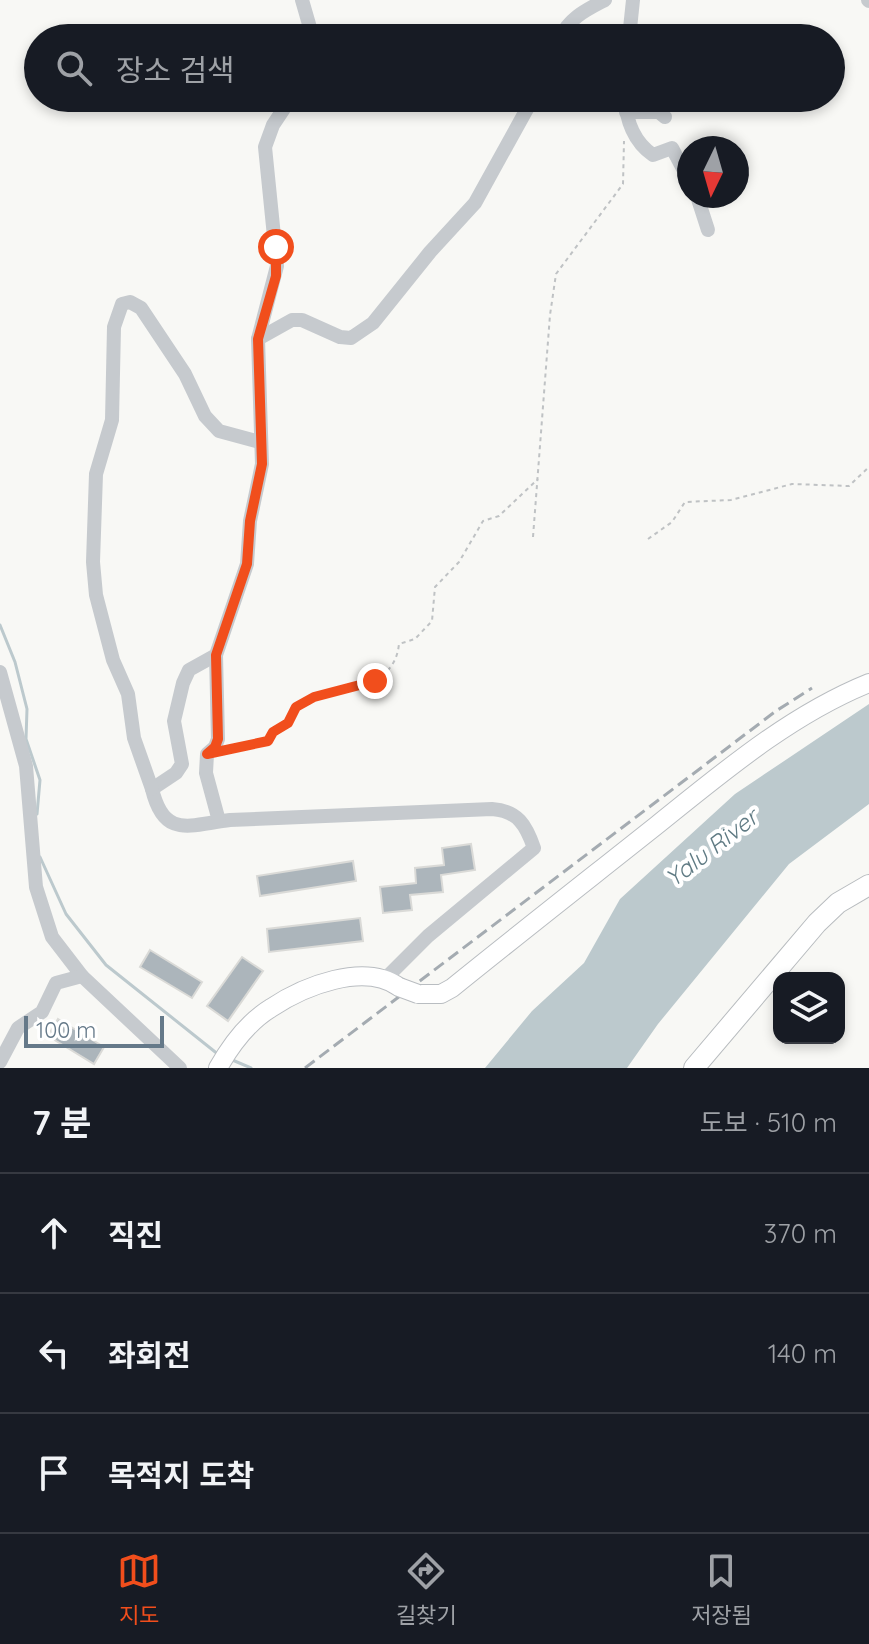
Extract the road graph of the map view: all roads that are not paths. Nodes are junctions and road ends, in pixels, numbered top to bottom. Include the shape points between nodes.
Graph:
1 (302, 0) edge
2 (605, 0) edge
3 (633, 0) edge
4 (309, 24) edge
5 (569, 24) edge
6 (630, 24) edge
7 (282, 112) edge
8 (525, 112) edge
9 (628, 112) edge
10 (659, 112) edge
11 (665, 117) dead end
12 (677, 157) edge
13 (701, 208) edge
14 (708, 230) dead end
15 (258, 339) junction
16 (260, 442) junction
17 (216, 655) junction
18 (0, 672) edge
19 (869, 683) edge
20 (152, 789) junction
21 (219, 821) junction
22 (869, 885) edge
23 (82, 976) junction
24 (392, 982) junction
25 (0, 1062) edge
26 (219, 1067) edge
27 (180, 1068) edge
28 (694, 1068) edge

1 - 4 street
2 - 5 street
3 - 6 street
7 - 15 street via 265,147 277,266
8 - 15 street via 475,203 373,323 351,338 292,320
9 - 12 street via 632,132 644,149 653,155 672,148
10 - 11 street
13 - 14 street
15 - 16 street
16 - 17 street via 262,464 247,564
16 - 20 street via 219,431 141,308 122,304 114,327 112,420 96,474 93,562 96,595
17 - 20 street via 189,670 174,721 182,764
17 - 21 street via 218,739 207,754 206,773
18 - 23 street via 26,766 36,887 52,937
19 - 24 main road, bridge via 790,724 452,988 418,994
20 - 21 street via 163,818 173,825
21 - 24 street via 492,809 520,818 534,848 428,936
22 - 28 highway via 817,923
23 - 25 street via 56,983 42,1012 18,1028
23 - 27 street
24 - 26 main road via 342,978 271,1008 231,1044

